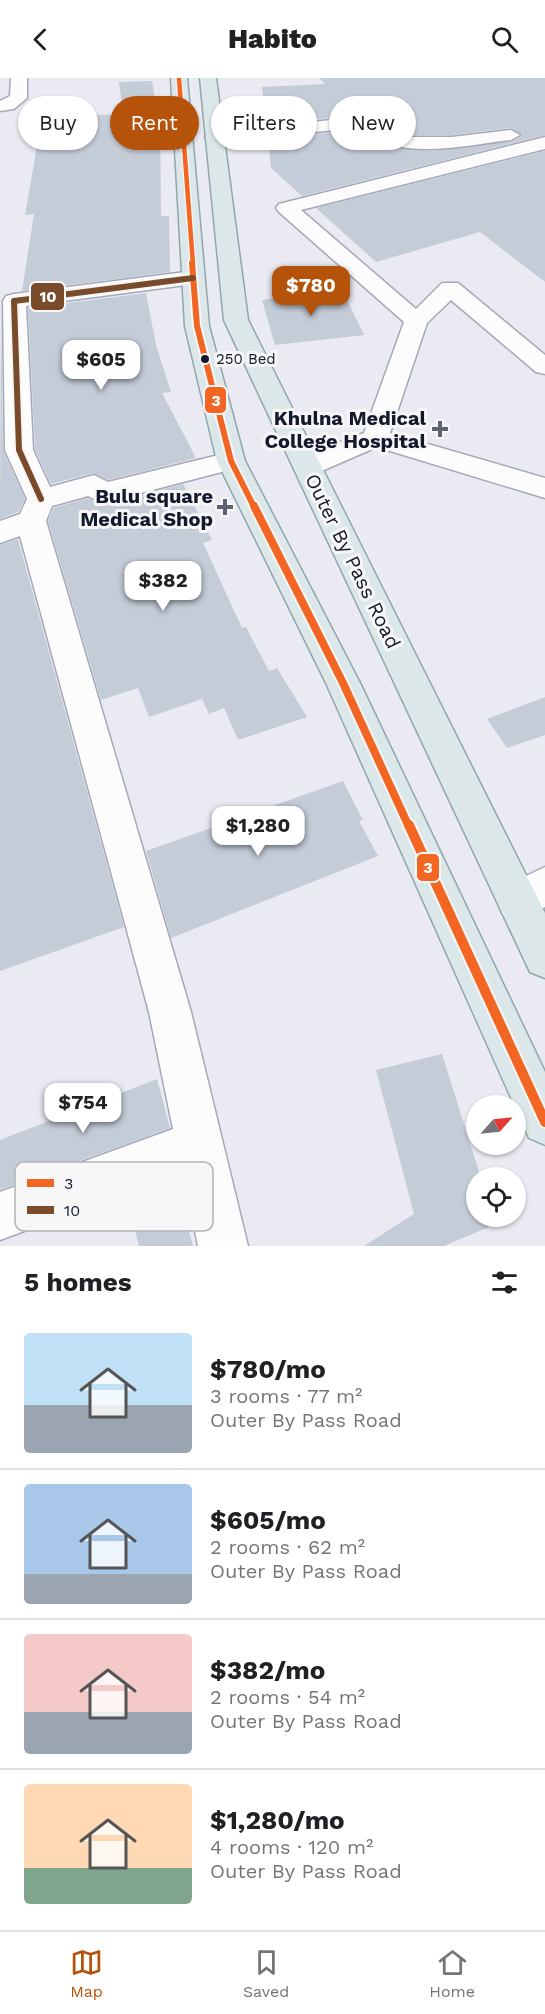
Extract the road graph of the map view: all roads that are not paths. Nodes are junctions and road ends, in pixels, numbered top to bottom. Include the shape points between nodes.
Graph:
1 (19, 78) edge
2 (179, 78) edge
3 (208, 78) edge
4 (0, 106) edge
5 (211, 108) edge
6 (317, 126) edge
7 (545, 130) edge
8 (545, 143) edge
9 (216, 150) edge
10 (193, 278) junction
11 (416, 321) junction
12 (545, 368) edge
13 (375, 438) junction
14 (231, 461) junction
15 (307, 466) junction
16 (545, 488) edge
17 (24, 518) edge
18 (531, 893) edge
19 (545, 957) edge
20 (545, 1122) edge
21 (199, 1143) junction
22 (147, 1162) edge
23 (203, 1162) edge
24 (213, 1203) edge
25 (15, 1210) edge
26 (0, 1216) edge
27 (223, 1246) edge

1 - 4 street via 18,98
2 - 10 main road
3 - 5 main road, Outer By Pass Road
6 - 7 street via 360,122 371,133 408,145
8 - 11 street via 286,208
9 - 15 main road, Outer By Pass Road via 236,320
10 - 14 main road via 197,326
10 - 17 street via 14,301
11 - 12 street via 450,288
11 - 13 street
13 - 15 street
13 - 16 street
14 - 17 street via 102,493 94,485
14 - 20 main road via 343,683
15 - 18 main road, Outer By Pass Road
17 - 21 street via 170,1012
18 - 19 main road, Outer By Pass Road
21 - 22 street
21 - 23 street
24 - 27 street
25 - 26 street

